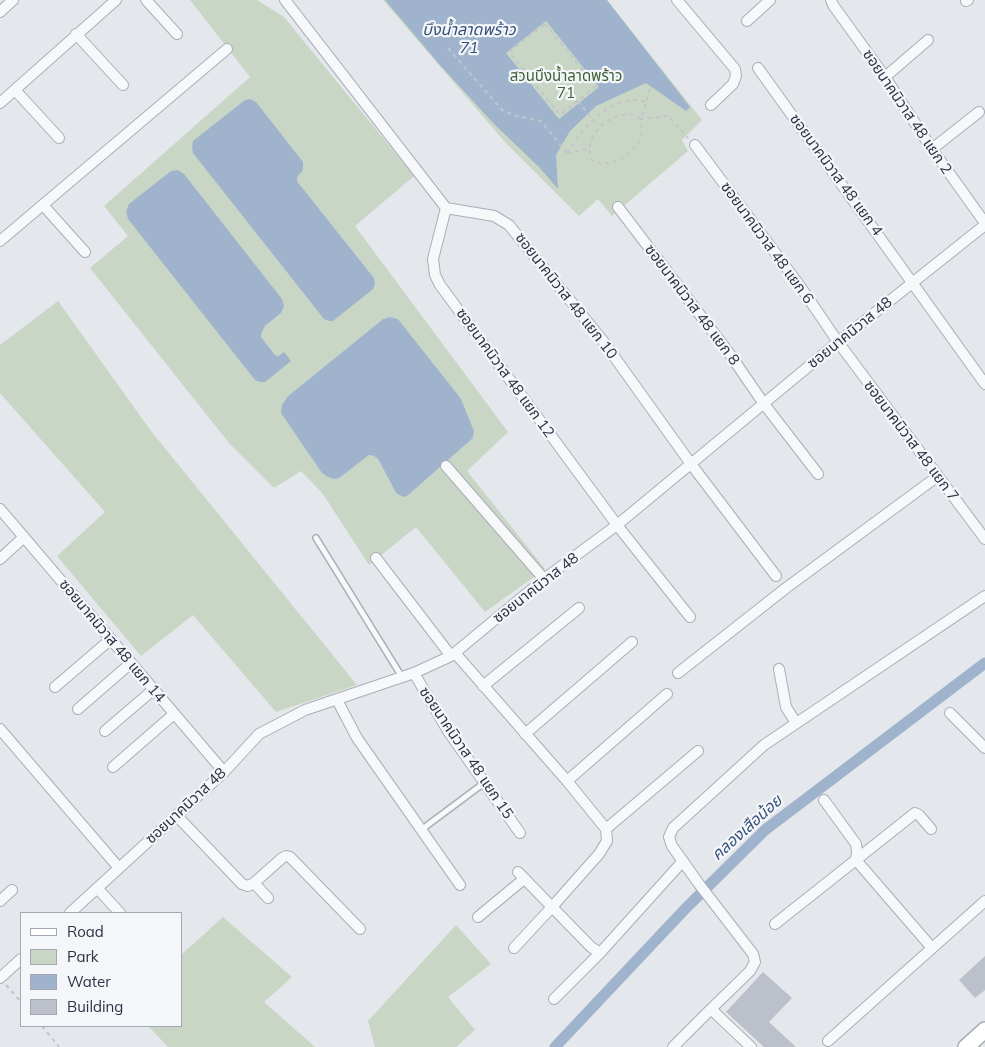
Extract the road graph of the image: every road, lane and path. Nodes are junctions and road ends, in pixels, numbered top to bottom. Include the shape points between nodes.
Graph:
1 (13, 0) edge
2 (116, 0) edge
3 (146, 0) edge
4 (285, 0) edge
5 (677, 0) edge
6 (770, 0) edge
7 (831, 0) edge
8 (0, 12) edge
9 (748, 21) dead end
10 (76, 34) junction
11 (177, 34) dead end
12 (928, 40) dead end
13 (448, 48) dead end
14 (228, 49) dead end
15 (758, 68) dead end
16 (884, 78) junction
17 (123, 85) dead end
18 (650, 89) dead end
19 (15, 90) junction
20 (578, 101) junction
21 (647, 102) junction
22 (0, 103) edge
23 (711, 105) dead end
24 (978, 112) dead end
25 (641, 119) junction
26 (593, 120) junction
27 (59, 138) dead end
28 (695, 145) joint
29 (590, 149) junction
30 (932, 149) junction
31 (568, 153) junction
32 (43, 205) junction
33 (618, 207) dead end
34 (446, 208) junction
35 (985, 224) edge
36 (0, 241) edge
37 (85, 252) dead end
38 (913, 282) junction
39 (838, 342) junction
40 (985, 384) edge
41 (764, 404) junction
42 (691, 464) junction
43 (446, 466) dead end
44 (818, 474) dead end
45 (938, 476) junction
46 (0, 509) edge
47 (617, 525) junction
48 (24, 537) junction
49 (316, 538) dead end
50 (985, 539) edge
51 (376, 558) dead end
52 (0, 559) edge
53 (776, 576) dead end
54 (544, 579) junction
55 (985, 596) edge
56 (579, 608) dead end
57 (690, 617) dead end
58 (111, 639) junction
59 (632, 642) dead end
60 (453, 654) junction
61 (131, 663) junction
62 (779, 669) dead end
63 (678, 672) dead end
64 (414, 673) junction
65 (402, 677) junction
66 (483, 686) junction
67 (55, 687) dead end
68 (153, 690) junction
69 (667, 694) dead end
70 (337, 700) junction
71 (78, 709) dead end
72 (950, 713) dead end
73 (174, 714) junction
74 (796, 723) junction
75 (0, 729) edge
76 (105, 731) dead end
77 (525, 734) junction
78 (985, 748) edge
79 (698, 751) dead end
80 (113, 767) dead end
81 (224, 772) junction
82 (567, 781) junction
83 (484, 782) junction
84 (824, 800) dead end
85 (176, 815) junction
86 (606, 829) junction
87 (932, 829) dead end
88 (421, 830) junction
89 (520, 832) dead end
90 (856, 860) junction
91 (683, 862) junction
92 (119, 868) junction
93 (254, 883) junction
94 (460, 885) dead end
95 (97, 888) junction
96 (12, 890) dead end
97 (268, 898) dead end
98 (0, 901) edge
99 (985, 901) edge
100 (552, 908) junction
101 (71, 912) edge
102 (119, 912) edge
103 (478, 917) dead end
104 (775, 924) dead end
105 (360, 929) dead end
106 (514, 948) dead end
107 (932, 948) junction
108 (600, 953) junction
109 (20, 960) edge
110 (1, 975) edge
111 (554, 1000) dead end
112 (20, 1001) edge
113 (711, 1009) junction
114 (43, 1027) edge
115 (985, 1030) edge
116 (828, 1041) dead end
117 (59, 1047) edge
118 (673, 1047) edge
119 (751, 1047) edge
120 (966, 1047) edge

1 - 8 street
2 - 10 street
3 - 11 street
4 - 34 street
5 - 23 street via 735,69 733,84
6 - 9 street
7 - 16 street, ซอยนาคนิวาส 48 แยก 2
10 - 17 street
10 - 19 street
12 - 16 street
13 - 31 path via 503,111 541,121
14 - 32 street
15 - 38 street, ซอยนาคนิวาส 48 แยก 4
16 - 30 street, ซอยนาคนิวาส 48 แยก 2
18 - 21 path
19 - 22 street
19 - 27 street
20 - 20 path via 596,86 545,24 509,52 560,115
20 - 26 path
21 - 25 path
21 - 26 path via 618,103
24 - 30 street
25 - 28 path via 668,116
25 - 29 path via 630,114 616,116 601,126 592,138
25 - 29 path via 642,132 637,145 625,157 601,164 592,161
26 - 31 path via 573,142
28 - 39 street, ซอยนาคนิวาส 48 แยก 6
29 - 31 path
30 - 35 street, ซอยนาคนิวาส 48 แยก 2
32 - 36 street
32 - 37 street
33 - 41 street, ซอยนาคนิวาส 48 แยก 8
34 - 42 street, ซอยนาคนิวาส 48 แยก 10 via 494,216 509,225 603,341
34 - 47 street, ซอยนาคนิวาส 48 แยก 12 via 433,259 440,285
35 - 38 street, ซอยนาคนิวาส 48
38 - 39 street, ซอยนาคนิวาส 48
38 - 40 street, ซอยนาคนิวาส 48 แยก 4
39 - 41 street, ซอยนาคนิวาส 48
39 - 45 street, ซอยนาคนิวาส 48 แยก 7
41 - 42 street, ซอยนาคนิวาส 48
41 - 44 street, ซอยนาคนิวาส 48 แยก 8
42 - 47 street, ซอยนาคนิวาส 48
42 - 53 street, ซอยนาคนิวาส 48 แยก 10
43 - 54 street
45 - 50 street, ซอยนาคนิวาส 48 แยก 7
45 - 63 street
46 - 48 street, ซอยนาคนิวาส 48 แยก 14
47 - 54 street, ซอยนาคนิวาส 48
47 - 57 street, ซอยนาคนิวาส 48 แยก 12
48 - 52 street
48 - 58 street, ซอยนาคนิวาส 48 แยก 14
49 - 65 lane
51 - 60 street
54 - 60 street, ซอยนาคนิวาส 48
55 - 74 street
56 - 66 street
58 - 61 street, ซอยนาคนิวาส 48 แยก 14
58 - 67 street
59 - 77 street
60 - 64 street, ซอยนาคนิวาส 48
60 - 66 street
61 - 68 street, ซอยนาคนิวาส 48 แยก 14
61 - 71 street
62 - 74 street via 786,707
64 - 65 street, ซอยนาคนิวาส 48
64 - 83 street, ซอยนาคนิวาส 48 แยก 15 via 448,731
65 - 70 street, ซอยนาคนิวาส 48
66 - 77 street
68 - 73 street, ซอยนาคนิวาส 48 แยก 14
68 - 76 street
69 - 82 street
70 - 81 street, ซอยนาคนิวาส 48 via 305,710 259,734
70 - 88 street via 357,738
72 - 78 street
73 - 80 street
73 - 81 street, ซอยนาคนิวาส 48 แยก 14
74 - 91 street via 764,745 673,828 669,837
75 - 92 street
77 - 82 street
79 - 86 street
81 - 85 street, ซอยนาคนิวาส 48
82 - 86 street
83 - 88 lane
83 - 89 street, ซอยนาคนิวาส 48 แยก 15
84 - 90 street via 856,844
85 - 92 street, ซอยนาคนิวาส 48
85 - 93 street via 242,884
86 - 100 street via 607,841 599,854
87 - 90 street via 915,813
88 - 94 street
90 - 104 street
90 - 107 street
91 - 108 street
91 - 113 street via 753,954 755,962 750,971
92 - 95 street, ซอยนาคนิวาส 48
93 - 97 street
93 - 105 street via 282,858 290,857
95 - 101 street, ซอยนาคนิวาส 48
95 - 102 street
96 - 98 street
99 - 107 street
100 - 103 street via 521,875
100 - 106 street
100 - 108 street
107 - 116 street
108 - 111 street
109 - 110 street
110 - 112 path
113 - 118 street
113 - 119 street
114 - 117 path
115 - 120 main road

